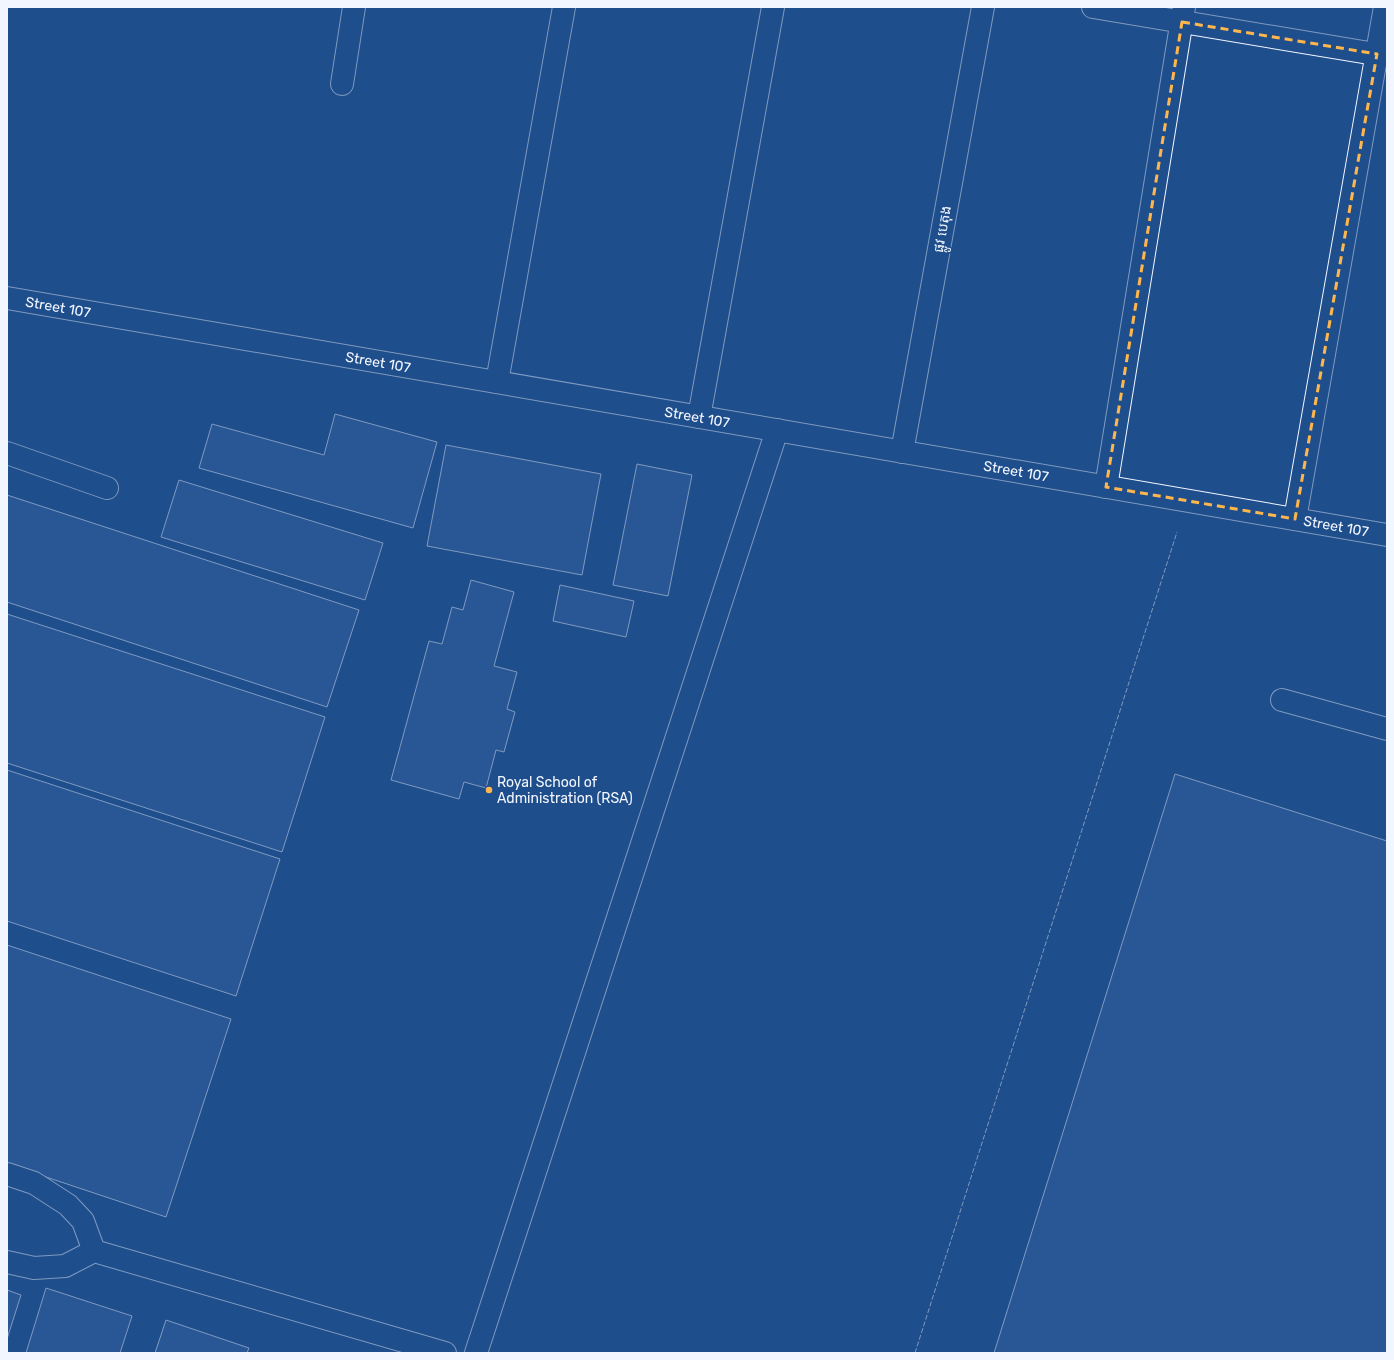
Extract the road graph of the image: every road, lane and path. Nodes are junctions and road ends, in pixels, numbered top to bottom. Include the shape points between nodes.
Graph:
1 (354, 7) edge
2 (564, 7) edge
3 (773, 7) edge
4 (983, 7) edge
5 (1093, 7) edge
6 (1385, 7) edge
7 (1183, 14) edge
8 (1382, 55) edge
9 (342, 84) dead end
10 (7, 298) edge
11 (497, 382) junction
12 (699, 417) junction
13 (777, 430) junction
14 (902, 452) junction
15 (7, 454) edge
16 (1106, 487) junction
17 (107, 488) dead end
18 (1295, 519) junction
19 (1387, 535) edge
20 (1282, 700) dead end
21 (1387, 729) edge
22 (7, 1174) edge
23 (94, 1251) junction
24 (7, 1262) edge
25 (445, 1353) edge
26 (476, 1353) edge

1 - 9 street
2 - 11 street
3 - 12 street
4 - 14 street, ផ្លូវ បេតុង
5 - 7 street
6 - 8 street
7 - 8 street
7 - 16 street
8 - 18 street
10 - 11 street, Street 107
11 - 12 street, Street 107
12 - 13 street, Street 107
13 - 14 street, Street 107
13 - 26 street
14 - 16 street, Street 107
15 - 17 street
16 - 18 street, Street 107
18 - 19 street, Street 107
20 - 21 street
22 - 23 street via 34,1183 68,1205 83,1221
23 - 24 street via 65,1266 34,1268
23 - 25 street

